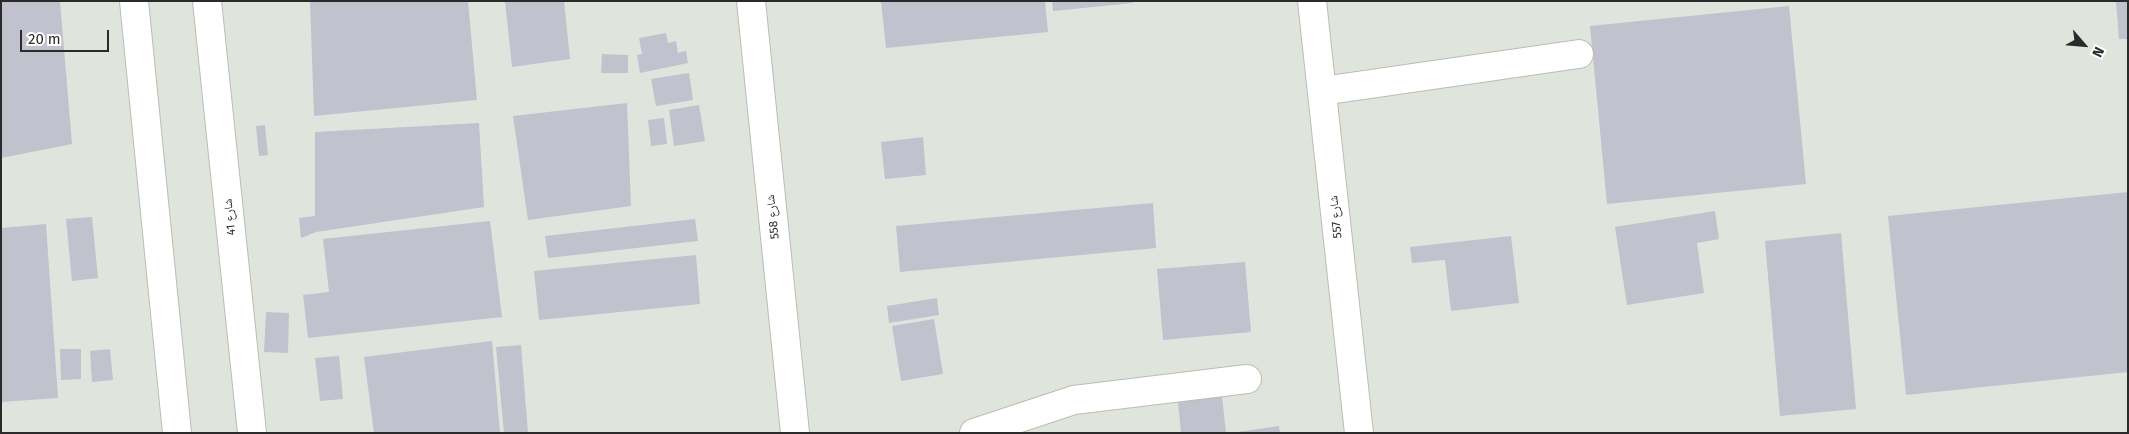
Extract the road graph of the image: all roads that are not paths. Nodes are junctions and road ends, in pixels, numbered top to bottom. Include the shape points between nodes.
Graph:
1 (134, 1) edge
2 (207, 1) edge
3 (752, 1) edge
4 (1312, 1) edge
5 (1579, 54) dead end
6 (1322, 91) junction
7 (1247, 379) dead end
8 (177, 433) edge
9 (252, 433) edge
10 (796, 433) edge
11 (974, 433) edge
12 (1360, 433) edge

1 - 8 street
2 - 9 street, شارع 41
3 - 10 street, شارع 558
4 - 6 street, شارع 557
5 - 6 street
6 - 12 street, شارع 557
7 - 11 street via 1074,400

